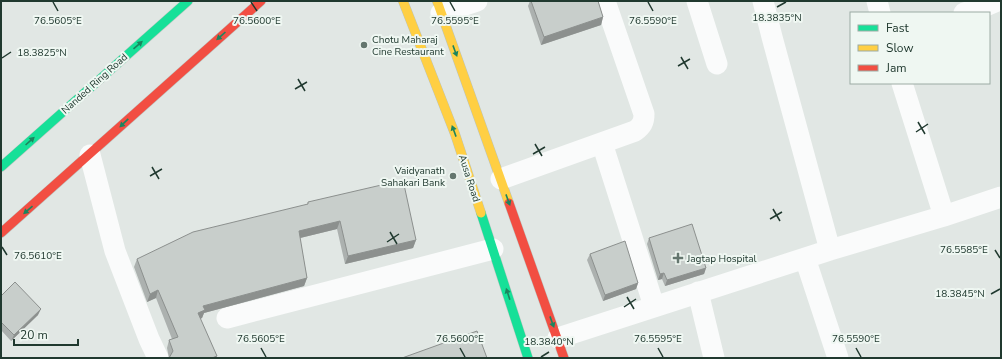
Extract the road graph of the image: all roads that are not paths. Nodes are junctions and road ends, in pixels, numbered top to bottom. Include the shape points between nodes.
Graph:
1 (188, 1) edge
2 (261, 1) edge
3 (403, 1) edge
4 (477, 1) edge
5 (605, 1) edge
6 (697, 1) edge
7 (763, 1) edge
8 (877, 1) edge
9 (997, 1) edge
10 (439, 7) edge
11 (880, 12) edge
12 (968, 12) edge
13 (717, 64) dead end
14 (902, 84) edge
15 (602, 143) junction
16 (90, 155) junction
17 (1, 166) edge
18 (501, 179) junction
19 (1001, 197) edge
20 (944, 216) junction
21 (1, 233) edge
22 (493, 249) junction
23 (830, 250) junction
24 (805, 258) junction
25 (698, 292) junction
26 (654, 306) junction
27 (227, 318) dead end
28 (558, 338) junction
29 (158, 358) edge
30 (528, 358) edge
31 (564, 358) edge
32 (714, 358) edge
33 (838, 358) edge

17 -> 1 main road, Nanded Ring Road
2 -> 16 main road
22 -> 3 main road, Ausa Road via 455,134
4 - 10 street
5 - 15 street via 644,114 644,122 635,131
6 - 13 street
7 - 23 street
8 - 11 street
9 - 12 street
10 -> 18 main road
14 - 20 street
15 - 18 street
15 - 26 street
16 -> 21 main road
16 - 29 street via 115,251
18 -> 28 main road
19 - 20 street
20 - 23 street
22 - 27 street
30 -> 22 main road, Ausa Road
23 - 24 street
24 - 25 street
24 - 33 street
25 - 26 street
25 - 32 street
26 - 28 street
28 - 31 main road

